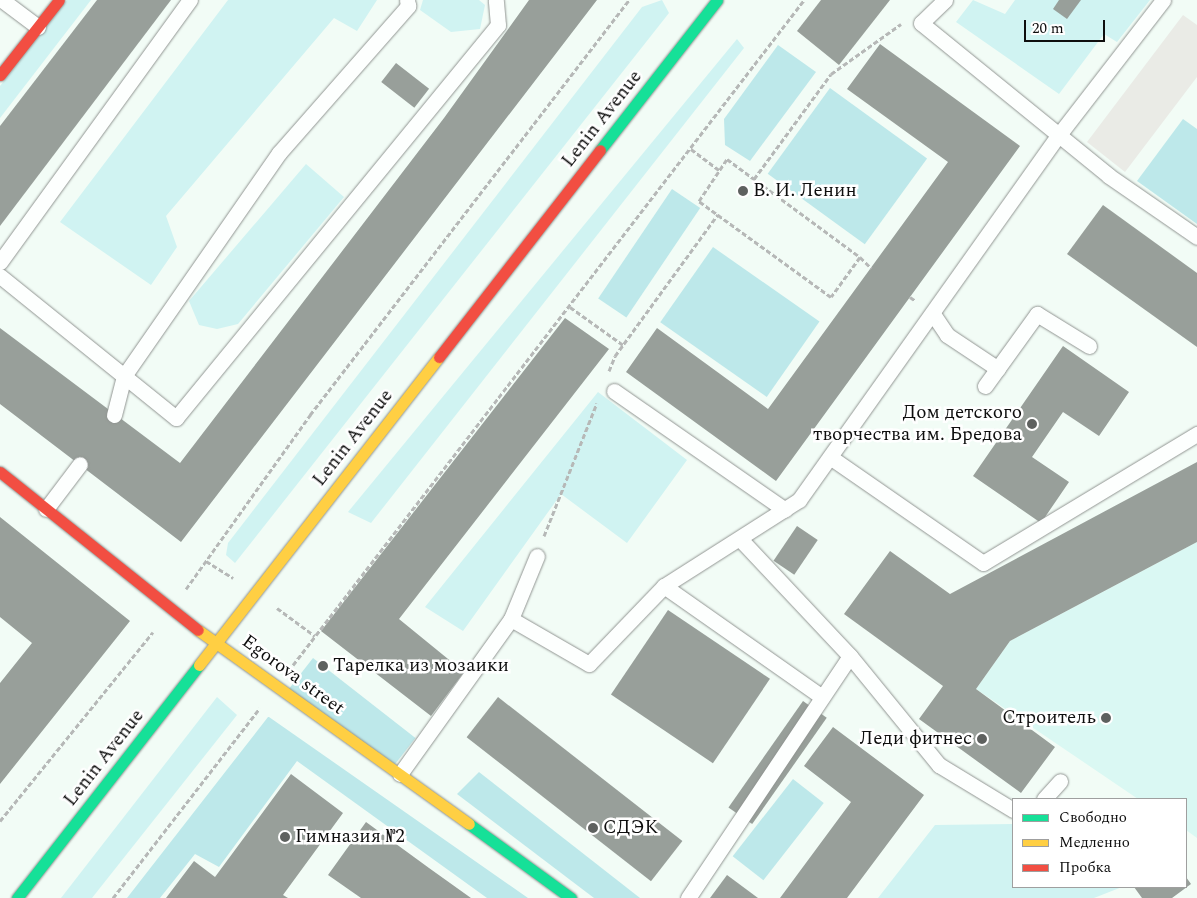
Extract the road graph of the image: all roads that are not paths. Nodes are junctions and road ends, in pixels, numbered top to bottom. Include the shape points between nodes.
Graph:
1 (2, 0) edge
2 (59, 0) edge
3 (190, 0) edge
4 (407, 0) edge
5 (496, 0) edge
6 (717, 0) edge
7 (945, 0) edge
8 (1163, 0) edge
9 (38, 27) junction
10 (0, 75) edge
11 (1058, 136) junction
12 (1197, 237) edge
13 (0, 262) edge
14 (0, 276) edge
15 (933, 314) junction
16 (1089, 346) dead end
17 (998, 369) junction
18 (124, 376) junction
19 (986, 386) dead end
20 (614, 391) dead end
21 (114, 415) dead end
22 (1197, 434) edge
23 (830, 457) junction
24 (80, 464) dead end
25 (5, 476) edge
26 (0, 493) edge
27 (46, 509) junction
28 (785, 510) junction
29 (741, 540) junction
30 (537, 556) dead end
31 (664, 586) junction
32 (510, 619) junction
33 (216, 642) junction
34 (850, 656) junction
35 (822, 697) junction
36 (400, 774) junction
37 (1060, 781) dead end
38 (1045, 798) edge
39 (1012, 809) edge
40 (17, 898) edge
41 (571, 898) edge
42 (688, 898) edge

1 - 9 lane
2 - 9 main road
3 - 13 lane
4 - 18 lane via 408,6 279,152
5 - 18 lane via 498,25 176,418
6 - 33 main road, Lenin Avenue
7 - 11 lane via 922,23
8 - 11 lane
9 - 10 main road
11 - 12 lane
11 - 15 lane
14 - 18 lane
15 - 17 lane via 947,335
15 - 23 lane
16 - 17 lane via 1037,314
17 - 19 lane
18 - 21 lane
20 - 28 lane
22 - 23 lane via 982,563
23 - 28 lane via 798,500
24 - 27 lane
25 - 26 lane
25 - 27 main road, Egorova street
27 - 33 main road, Egorova street via 171,610
28 - 29 lane
29 - 31 lane
29 - 34 lane
30 - 32 lane
31 - 32 lane via 589,664
31 - 35 lane
32 - 36 lane
33 - 36 main road, Egorova street
33 - 40 main road, Lenin Avenue
34 - 35 lane
34 - 39 lane via 939,764
35 - 42 lane
36 - 41 main road, Egorova street
37 - 38 lane

